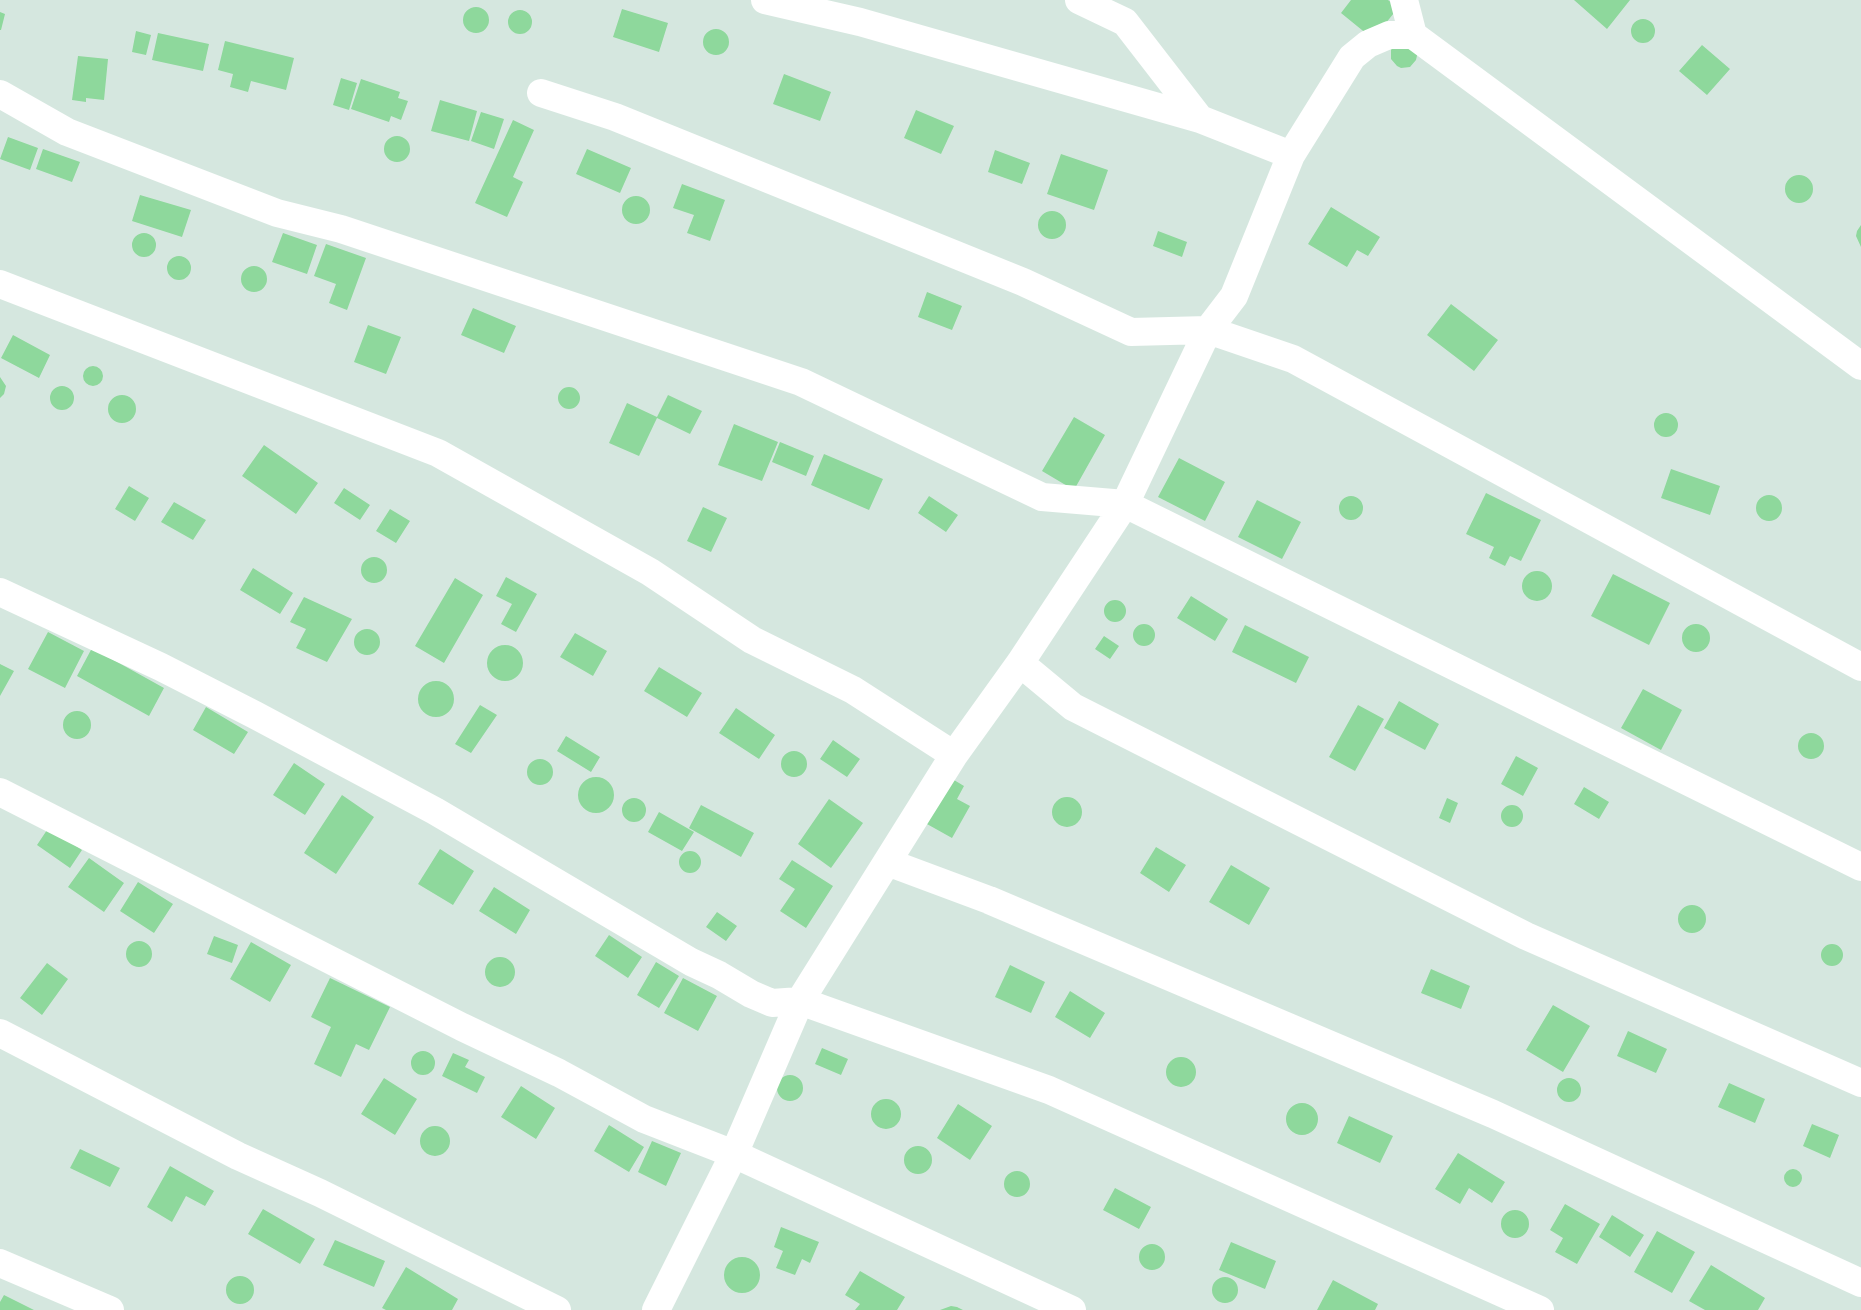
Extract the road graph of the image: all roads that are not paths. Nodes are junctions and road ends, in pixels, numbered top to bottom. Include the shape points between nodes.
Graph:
1 (765, 0) edge
2 (1079, 0) edge
3 (1404, 0) edge
4 (1124, 11) edge
5 (1413, 35) junction
6 (541, 93) dead end
7 (0, 94) edge
8 (1200, 119) junction
9 (1291, 155) junction
10 (0, 284) edge
11 (1208, 330) junction
12 (1861, 366) edge
13 (1125, 504) junction
14 (0, 592) edge
15 (1020, 663) junction
16 (1861, 667) edge
17 (954, 755) junction
18 (0, 792) edge
19 (887, 862) junction
20 (1861, 867) edge
21 (800, 1001) junction
22 (0, 1033) edge
23 (1861, 1083) edge
24 (734, 1154) junction
25 (0, 1263) edge
26 (1861, 1283) edge
27 (110, 1310) edge
28 (557, 1310) edge
29 (656, 1310) edge
30 (1072, 1310) edge
31 (1540, 1310) edge

1 - 8 street via 860,22
2 - 4 street
3 - 5 street
4 - 8 street
5 - 9 street via 1389,35 1368,44 1352,57
5 - 12 street
6 - 11 street via 615,117 986,267 1131,332
7 - 13 street via 67,132 277,213 341,229 802,382 1042,497
8 - 9 street
9 - 11 street via 1234,296
10 - 17 street via 438,453 650,572 752,640 853,690
11 - 13 street
11 - 16 street via 1294,359
13 - 15 street
13 - 20 street
14 - 21 street via 178,676 426,807 751,994 772,1003
15 - 17 street
15 - 23 street via 1073,707 1526,936
17 - 19 street
18 - 24 street via 559,1073 644,1119
19 - 21 street
19 - 26 street via 989,900 1493,1114
21 - 24 street
21 - 31 street via 1048,1090
22 - 28 street via 238,1156
24 - 29 street
24 - 30 street
25 - 27 street

